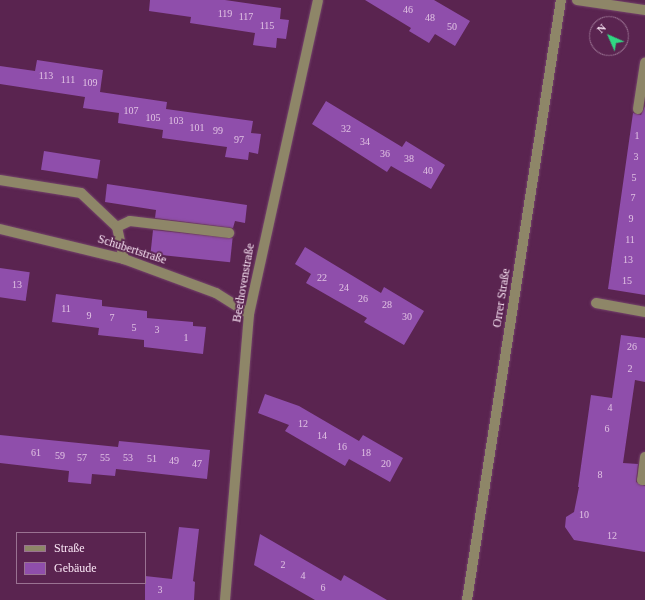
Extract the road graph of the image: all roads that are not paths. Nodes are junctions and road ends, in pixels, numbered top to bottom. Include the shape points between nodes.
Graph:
1 (318, 0) edge
2 (561, 0) edge
3 (577, 0) edge
4 (638, 6) edge
5 (645, 63) edge
6 (638, 109) dead end
7 (0, 180) edge
8 (117, 227) junction
9 (0, 229) edge
10 (229, 233) dead end
11 (124, 259) junction
12 (596, 303) dead end
13 (645, 312) edge
14 (249, 314) junction
15 (645, 457) edge
16 (645, 480) edge
17 (225, 600) edge
18 (467, 600) edge

1 - 14 street, Beethovenstraße
2 - 18 street, Orrer Straße
3 - 4 street
5 - 6 street
7 - 8 street via 81,193
8 - 10 street via 130,221
8 - 11 street
9 - 11 street, Schubertstraße
11 - 14 street, Schubertstraße via 216,294
12 - 13 street
14 - 17 street, Beethovenstraße
15 - 16 street via 642,480

